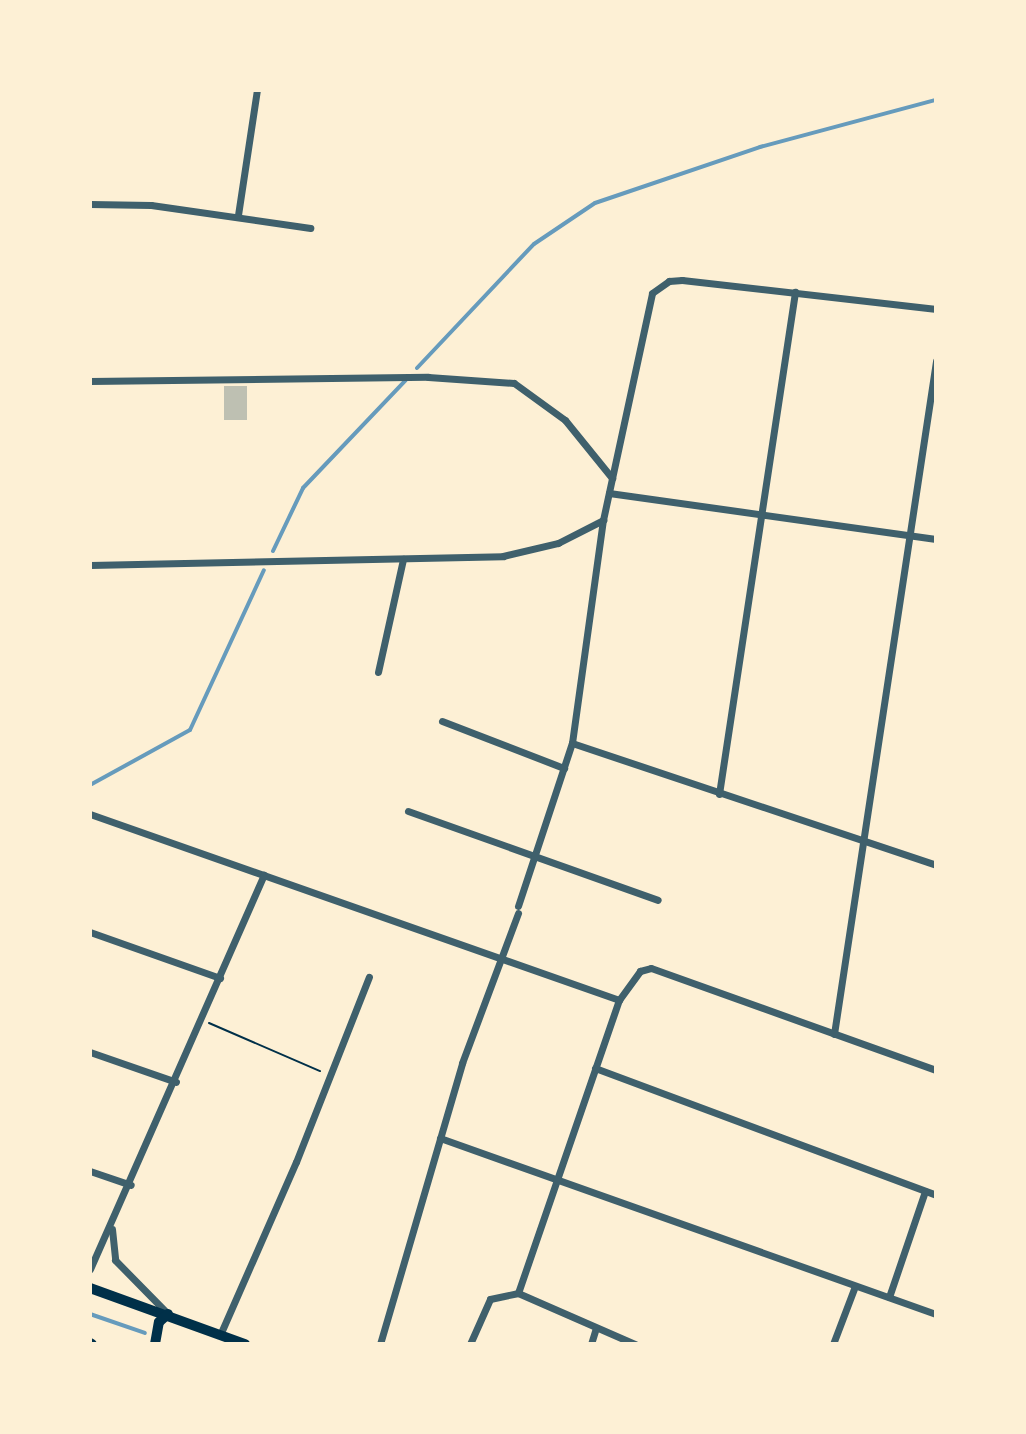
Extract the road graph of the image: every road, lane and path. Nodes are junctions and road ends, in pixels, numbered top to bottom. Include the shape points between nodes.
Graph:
1 (257, 90) edge
2 (90, 204) edge
3 (238, 215) junction
4 (310, 228) dead end
5 (795, 292) junction
6 (936, 309) edge
7 (936, 361) edge
8 (90, 381) edge
9 (612, 478) junction
10 (609, 493) junction
11 (762, 511) junction
12 (603, 520) junction
13 (913, 536) junction
14 (936, 539) edge
15 (403, 559) junction
16 (90, 565) edge
17 (378, 672) dead end
18 (442, 721) dead end
19 (572, 743) junction
20 (564, 768) junction
21 (719, 794) junction
22 (408, 811) dead end
23 (90, 814) edge
24 (864, 843) junction
25 (533, 855) junction
26 (936, 865) edge
27 (264, 875) junction
28 (658, 900) dead end
29 (90, 932) edge
30 (501, 959) junction
31 (369, 977) dead end
32 (220, 978) junction
33 (619, 1000) junction
34 (204, 1021) junction
35 (834, 1034) junction
36 (90, 1052) edge
37 (595, 1068) junction
38 (936, 1070) edge
39 (330, 1075) junction
40 (176, 1082) junction
41 (440, 1138) junction
42 (90, 1171) edge
43 (556, 1178) junction
44 (131, 1185) junction
45 (925, 1191) junction
46 (936, 1195) edge
47 (112, 1223) junction
48 (90, 1269) edge
49 (855, 1286) junction
50 (90, 1288) edge
51 (518, 1293) junction
52 (889, 1297) junction
53 (168, 1314) junction
54 (936, 1314) edge
55 (596, 1328) junction
56 (220, 1335) junction
57 (155, 1344) edge
58 (245, 1344) edge
59 (380, 1344) edge
60 (470, 1344) edge
61 (591, 1344) edge
62 (635, 1344) edge
63 (833, 1344) edge

1 - 3 street
2 - 3 street
3 - 4 street
5 - 6 street
5 - 9 street via 669,281 652,293
5 - 11 street
7 - 13 street
8 - 9 street via 428,377 514,383 565,420
9 - 10 street
10 - 11 street
10 - 12 street
11 - 13 street
11 - 21 street
12 - 15 street via 558,543 503,556
12 - 19 street
13 - 14 street
13 - 24 street
15 - 16 street
15 - 17 street
18 - 20 street
19 - 20 street
19 - 21 street
20 - 25 street
21 - 24 street
22 - 25 street
23 - 27 street
24 - 26 street
24 - 35 street
25 - 28 street
25 - 30 street
27 - 30 street
27 - 32 street
29 - 32 street
30 - 33 street
30 - 41 street
31 - 39 street
32 - 34 street
33 - 35 street via 628,981 651,968
33 - 37 street
34 - 39 path
34 - 40 street
35 - 38 street
36 - 40 street
37 - 43 street
37 - 45 street
39 - 56 street
40 - 44 street
41 - 43 street
41 - 59 street
42 - 44 street
43 - 49 street
43 - 51 street
44 - 47 street
45 - 46 street
45 - 52 street
47 - 48 street
47 - 53 street via 115,1260
49 - 52 street
49 - 63 street
50 - 53 main road
51 - 55 street
51 - 60 street via 490,1299
52 - 54 street
53 - 56 main road
53 - 57 main road via 159,1322
55 - 61 street
55 - 62 street
56 - 58 main road

